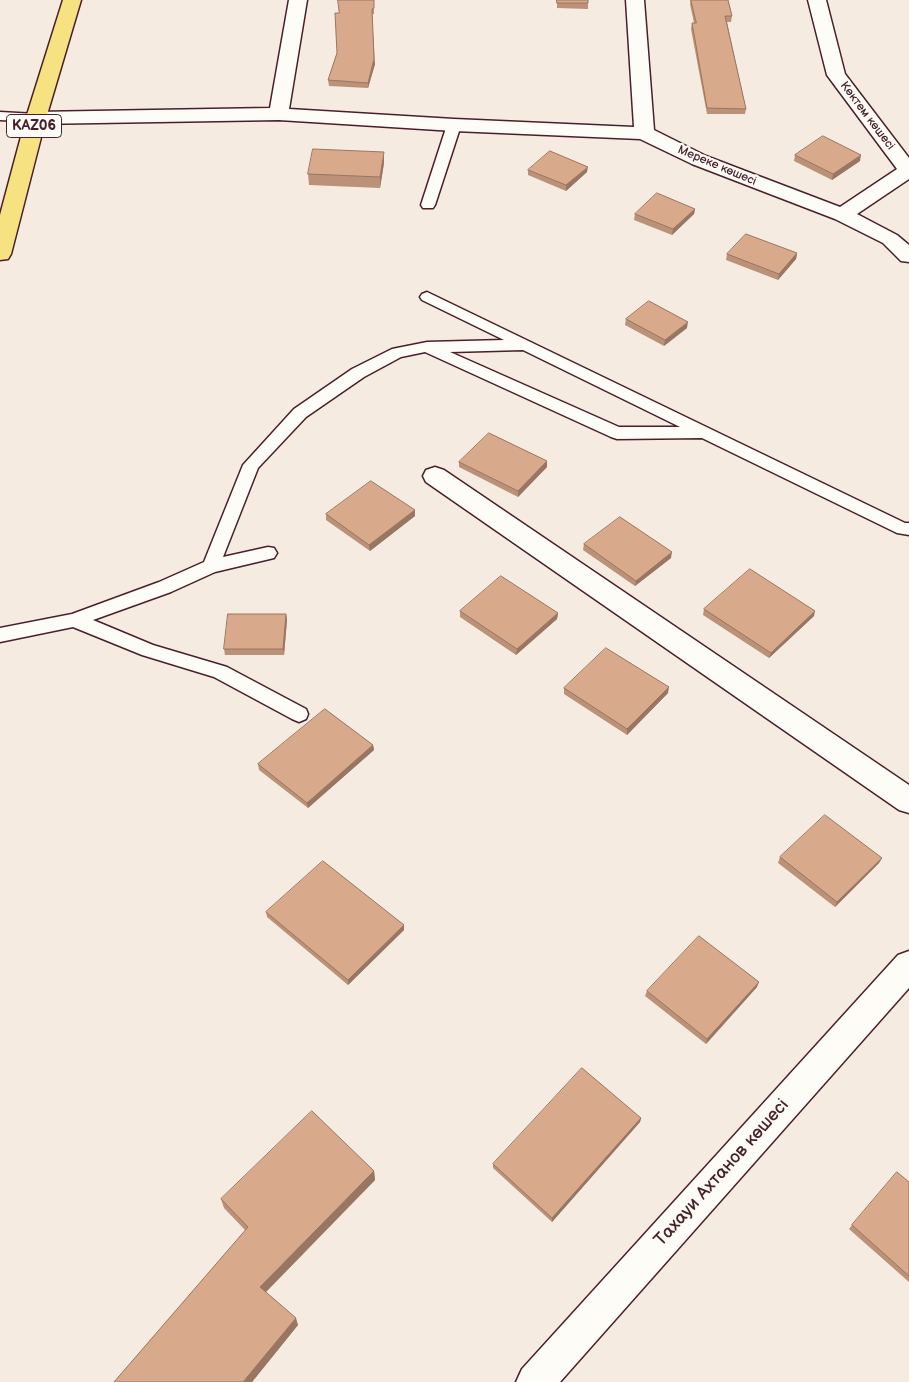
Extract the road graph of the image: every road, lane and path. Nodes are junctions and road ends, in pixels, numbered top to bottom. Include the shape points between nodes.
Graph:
1 (72, 0) edge
2 (298, 0) edge
3 (635, 0) edge
4 (818, 0) edge
5 (278, 114) junction
6 (0, 116) edge
7 (36, 118) junction
8 (454, 125) junction
9 (644, 133) junction
10 (909, 170) edge
11 (428, 205) dead end
12 (842, 215) junction
13 (0, 254) edge
14 (909, 256) edge
15 (427, 296) dead end
16 (527, 345) junction
17 (427, 347) junction
18 (704, 432) junction
19 (434, 476) dead end
20 (909, 529) edge
21 (268, 553) dead end
22 (211, 566) junction
23 (74, 620) junction
24 (0, 635) edge
25 (299, 714) dead end
26 (909, 801) edge
27 (909, 965) edge
28 (535, 1382) edge

1 - 7 highway, KАZ06
2 - 5 street
3 - 9 street
4 - 10 street, Көктем көшесі via 836,75
5 - 7 street
5 - 8 street
6 - 7 lane
7 - 13 highway, KАZ06
8 - 9 street
8 - 11 lane
9 - 12 street, Мереке көшесі via 699,160
10 - 12 street
12 - 14 street, Мереке көшесі via 890,239
15 - 16 lane
16 - 17 lane
16 - 18 lane
17 - 18 lane via 617,433
17 - 22 lane via 397,353 358,373 300,414 251,465
18 - 20 lane via 903,529
19 - 26 street
21 - 22 lane
22 - 23 lane via 165,587
23 - 24 lane
23 - 25 lane via 148,650 220,672
27 - 28 street, Тахауи Ахтанов көшесі

